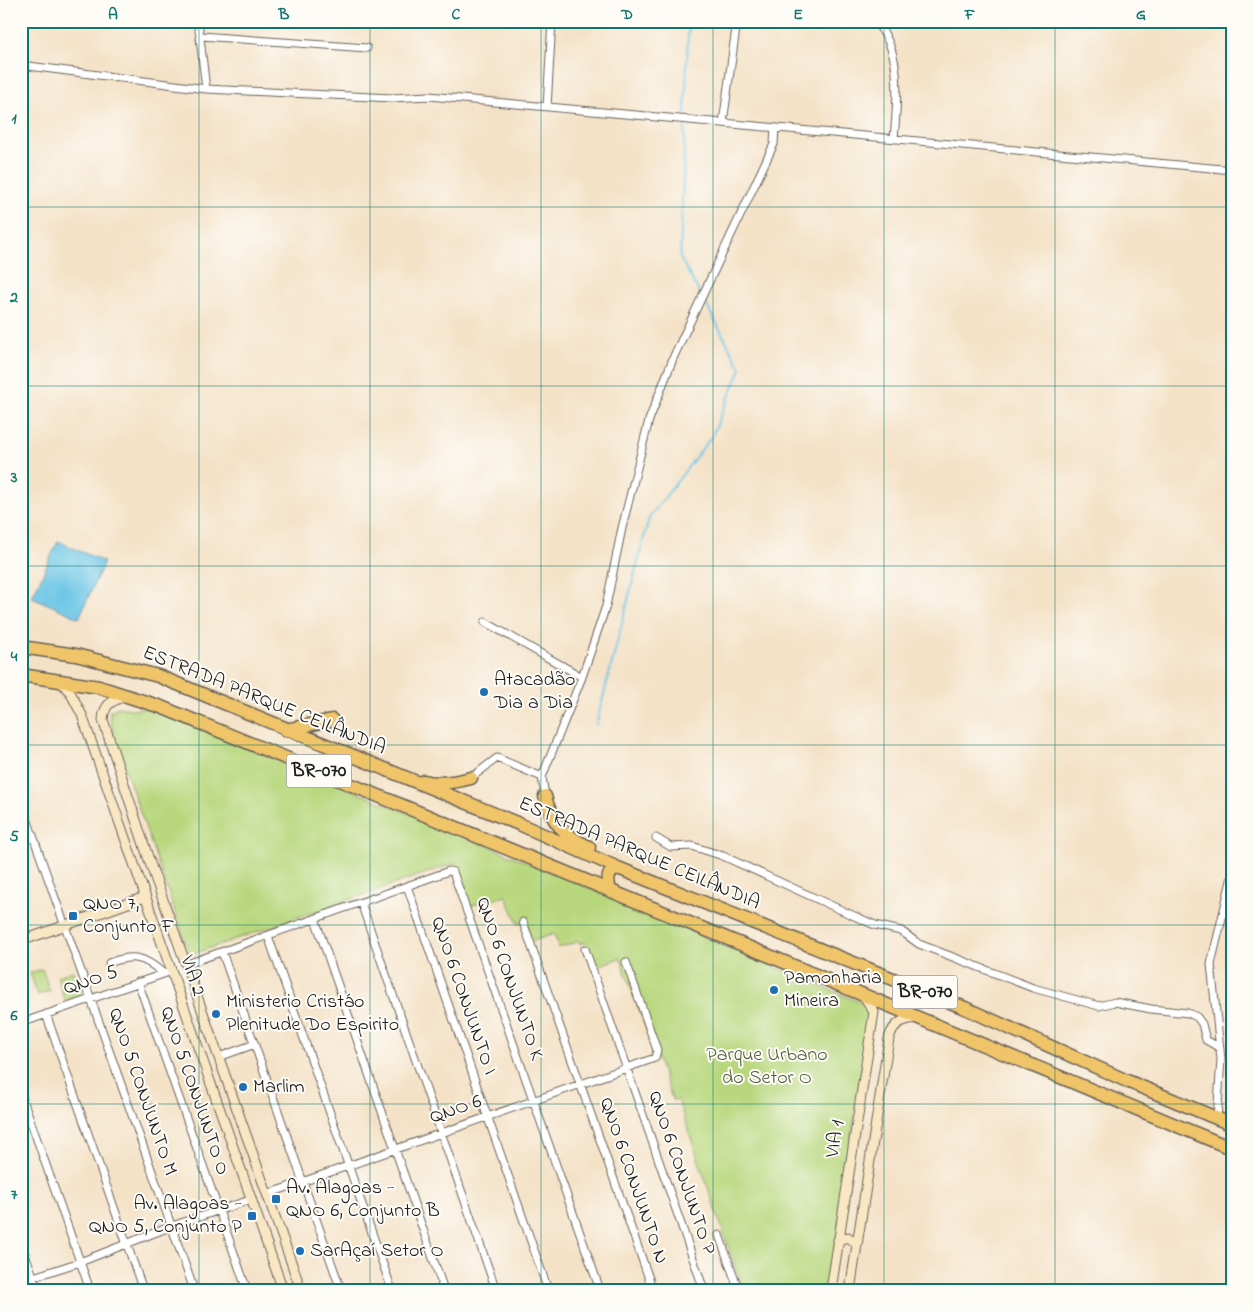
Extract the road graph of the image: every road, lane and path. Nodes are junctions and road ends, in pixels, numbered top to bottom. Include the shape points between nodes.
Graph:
1 (198, 21) edge
2 (552, 21) edge
3 (737, 21) edge
4 (874, 21) edge
5 (201, 36) junction
6 (367, 48) dead end
7 (21, 65) edge
8 (206, 89) junction
9 (547, 107) junction
10 (723, 123) junction
11 (776, 128) junction
12 (894, 139) junction
13 (1233, 170) edge
14 (485, 622) dead end
15 (21, 647) edge
16 (21, 675) edge
17 (582, 677) junction
18 (59, 680) junction
19 (126, 696) junction
20 (332, 720) dead end
21 (285, 730) junction
22 (391, 772) junction
23 (542, 777) junction
24 (471, 778) joint
25 (545, 796) joint
26 (21, 802) edge
27 (656, 838) dead end
28 (150, 863) junction
29 (618, 868) junction
30 (136, 869) junction
31 (1233, 872) edge
32 (659, 885) junction
33 (407, 886) junction
34 (610, 890) junction
35 (145, 897) junction
36 (361, 903) junction
37 (315, 919) junction
38 (523, 922) dead end
39 (66, 925) junction
40 (268, 936) junction
41 (21, 941) edge
42 (585, 949) dead end
43 (222, 952) junction
44 (626, 962) dead end
45 (109, 963) dead end
46 (187, 964) junction
47 (167, 972) junction
48 (138, 982) junction
49 (864, 996) junction
50 (92, 998) junction
51 (46, 1014) junction
52 (916, 1018) junction
53 (21, 1023) edge
54 (255, 1044) junction
55 (1220, 1048) junction
56 (219, 1057) junction
57 (627, 1067) junction
58 (222, 1068) junction
59 (206, 1072) junction
60 (227, 1082) junction
61 (581, 1083) junction
62 (211, 1087) junction
63 (21, 1094) edge
64 (534, 1100) junction
65 (488, 1116) junction
66 (1217, 1118) junction
67 (1233, 1125) edge
68 (442, 1133) junction
69 (1203, 1137) junction
70 (395, 1149) junction
71 (1233, 1149) edge
72 (349, 1165) junction
73 (303, 1181) junction
74 (268, 1194) junction
75 (250, 1200) junction
76 (218, 1211) junction
77 (172, 1226) junction
78 (719, 1235) dead end
79 (838, 1240) junction
80 (21, 1243) edge
81 (127, 1244) junction
82 (857, 1244) junction
83 (80, 1262) junction
84 (33, 1276) junction
85 (21, 1281) edge
86 (738, 1288) dead end
87 (38, 1290) edge
88 (90, 1290) edge
89 (143, 1290) edge
90 (194, 1290) edge
91 (247, 1290) edge
92 (283, 1290) edge
93 (302, 1290) edge
94 (342, 1290) edge
95 (392, 1290) edge
96 (444, 1290) edge
97 (496, 1290) edge
98 (548, 1290) edge
99 (600, 1290) edge
100 (653, 1290) edge
101 (704, 1290) edge
102 (831, 1290) edge
103 (850, 1290) edge

1 - 5 street
2 - 9 street
3 - 10 street
4 - 12 street via 890,44 896,74
5 - 6 street
5 - 8 street
7 - 8 street
8 - 9 street via 392,98 429,96
9 - 10 street
10 - 11 street
11 - 12 street
11 - 17 street via 774,144 674,356 649,420 606,606
12 - 13 street
14 - 17 street
15 - 21 highway, ESTRADA PARQUE CEILÂNDIA / BR-070 via 137,669
16 - 18 highway, BR-070
17 - 23 street
18 - 19 highway, BR-070
18 - 30 main road, VIA 2 via 70,692 82,715
19 - 28 main road, VIA 2 via 105,706 103,720
19 - 34 highway, BR-070 via 320,771
20 - 21 highway
21 - 22 highway, ESTRADA PARQUE CEILÂNDIA / BR-070
22 - 24 highway via 431,783
22 - 29 highway, ESTRADA PARQUE CEILÂNDIA / BR-070
23 - 24 street via 497,758
23 - 25 street
25 - 32 highway via 555,823 566,834 648,875
26 - 39 street, QNO 5 CONJUNTO M
27 - 55 street via 671,847 692,846 723,856 875,925 901,931 919,944 1033,988 1099,1006 1115,1002 1188,1013 1202,1024 1206,1040
28 - 30 main road via 142,861
28 - 46 main road, VIA 2
29 - 32 highway, ESTRADA PARQUE CEILÂNDIA / BR-070
29 - 34 highway via 608,876
30 - 35 main road, VIA 2
31 - 55 street via 1211,964
32 - 66 highway, ESTRADA PARQUE CEILÂNDIA / BR-070 via 965,1008
33 - 36 street
33 - 64 street, QNO 6 CONJUNTO K via 452,871 454,874
33 - 65 street, QNO 6 CONJUNTO I
34 - 49 highway, BR-070
35 - 39 main road
35 - 47 main road, VIA 2
36 - 37 street
36 - 68 street
37 - 40 street
37 - 70 street
38 - 61 street, QNO 6 CONJUNTO N
39 - 41 main road
39 - 50 street, QNO 5 CONJUNTO M
40 - 43 street
40 - 72 street
42 - 57 street, QNO 6 CONJUNTO P
43 - 46 street
43 - 54 street
44 - 57 street, QNO 6 via 657,1050 655,1058
45 - 47 street via 128,956
46 - 56 main road, VIA 2
47 - 48 street, QNO 5
47 - 59 main road, VIA 2
48 - 50 street, QNO 5
48 - 76 street, QNO 5 CONJUNTO O
49 - 52 highway, BR-070
49 - 79 main road, VIA 1 via 874,1012
50 - 51 street, QNO 5
50 - 77 street, QNO 5 CONJUNTO M
51 - 53 street, QNO 5
51 - 81 street
52 - 69 highway, BR-070
52 - 82 main road, VIA 1 via 898,1022 889,1038
54 - 56 street
54 - 73 street
55 - 66 street
56 - 58 main road, VIA 2
57 - 61 street, QNO 6
57 - 101 street, QNO 6 CONJUNTO P
58 - 59 main road via 218,1072
58 - 60 main road, VIA 2
59 - 62 main road, VIA 2
60 - 62 main road via 218,1082
60 - 74 main road, VIA 2
61 - 64 street, QNO 6
61 - 100 street, QNO 6 CONJUNTO N
62 - 75 main road, VIA 2
63 - 83 street
64 - 65 street, QNO 6
64 - 99 street, QNO 6 CONJUNTO K
65 - 68 street, QNO 6
65 - 98 street, QNO 6 CONJUNTO I
66 - 67 highway, ESTRADA PARQUE CEILÂNDIA / BR-070
66 - 69 highway via 1216,1133
68 - 70 street, QNO 6
68 - 97 street
69 - 71 highway, BR-070
70 - 72 street, QNO 6
70 - 96 street
72 - 73 street, QNO 6
72 - 95 street
73 - 74 street, QNO 6
73 - 94 street
74 - 93 main road, VIA 2
75 - 76 street
75 - 92 main road, VIA 2
76 - 77 street
76 - 91 street, QNO 5 CONJUNTO O
77 - 81 street
77 - 90 street, QNO 5 CONJUNTO M
78 - 86 street
79 - 82 main road via 848,1237
79 - 102 main road, VIA 1
80 - 84 street
81 - 83 street
81 - 89 street
82 - 103 main road, VIA 1
83 - 84 street
83 - 88 street
84 - 85 street
84 - 87 street

